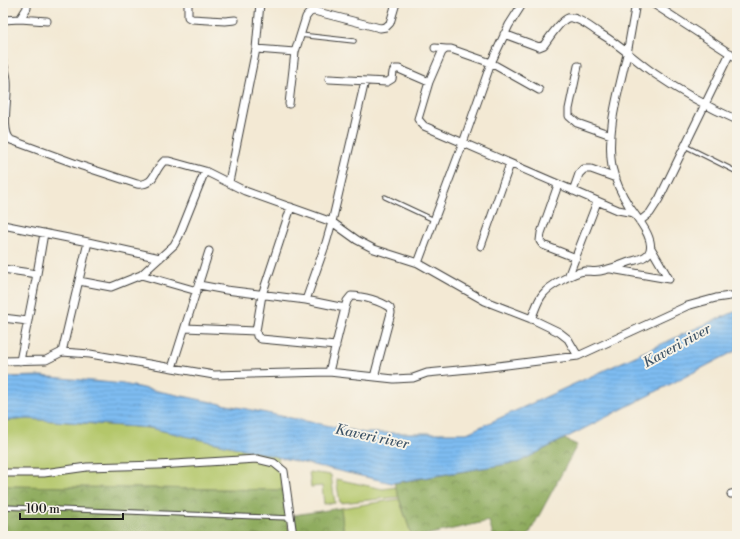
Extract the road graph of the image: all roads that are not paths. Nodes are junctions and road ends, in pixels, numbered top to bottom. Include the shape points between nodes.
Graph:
1 (27, 3) edge
2 (188, 3) edge
3 (260, 3) edge
4 (396, 3) edge
5 (636, 3) edge
6 (652, 3) edge
7 (733, 3) edge
8 (520, 4) edge
9 (737, 6) edge
10 (20, 19) junction
11 (3, 20) edge
12 (235, 20) dead end
13 (47, 21) dead end
14 (504, 34) junction
15 (300, 35) junction
16 (354, 42) dead end
17 (435, 48) dead end
18 (256, 49) junction
19 (446, 49) junction
20 (295, 52) junction
21 (627, 53) junction
22 (730, 53) junction
23 (737, 58) edge
24 (3, 62) edge
25 (491, 63) junction
26 (578, 66) dead end
27 (329, 79) dead end
28 (5, 81) edge
29 (365, 81) junction
30 (429, 82) junction
31 (539, 90) dead end
32 (289, 104) dead end
33 (705, 104) junction
34 (737, 120) edge
35 (3, 129) edge
36 (611, 135) junction
37 (463, 143) junction
38 (685, 146) junction
39 (510, 164) junction
40 (205, 171) junction
41 (737, 172) edge
42 (616, 178) junction
43 (229, 182) junction
44 (558, 185) junction
45 (573, 191) junction
46 (386, 197) dead end
47 (597, 202) junction
48 (291, 207) junction
49 (634, 213) junction
50 (434, 220) junction
51 (640, 221) junction
52 (332, 222) junction
53 (3, 225) edge
54 (44, 233) junction
55 (88, 242) junction
56 (481, 246) dead end
57 (651, 248) junction
58 (210, 251) dead end
59 (160, 258) junction
60 (576, 258) junction
61 (418, 263) junction
62 (610, 268) junction
63 (3, 269) edge
64 (37, 274) junction
65 (141, 276) junction
66 (568, 277) junction
67 (79, 282) junction
68 (198, 288) junction
69 (262, 295) junction
70 (737, 295) edge
71 (306, 300) junction
72 (344, 308) junction
73 (3, 318) edge
74 (531, 319) junction
75 (28, 322) junction
76 (184, 328) junction
77 (256, 331) junction
78 (336, 346) junction
79 (62, 352) junction
80 (578, 356) junction
81 (3, 361) edge
82 (20, 361) junction
83 (172, 368) junction
84 (329, 372) junction
85 (374, 377) junction
86 (3, 473) edge
87 (3, 507) edge
88 (290, 518) junction
89 (293, 536) edge

1 - 10 street
2 - 12 street via 188,17 192,19
3 - 18 street
4 - 15 street via 386,27 380,28 314,11 306,17
5 - 21 street
6 - 22 street
7 - 9 street
8 - 14 street
10 - 11 street
10 - 13 street
14 - 21 street via 539,47 544,45 564,20 570,18 606,37
14 - 25 street
15 - 16 lane
15 - 20 street
17 - 19 street
18 - 20 street
18 - 43 street
19 - 25 street
19 - 30 street via 442,52
20 - 32 street
21 - 33 street via 674,87
21 - 36 street
22 - 23 street
22 - 33 street
24 - 28 street
25 - 31 street
25 - 37 street
26 - 36 street via 569,116 577,123
27 - 29 street
28 - 35 street
29 - 30 street via 390,81 395,69 399,69
29 - 52 street
30 - 37 street via 418,119 424,126
33 - 34 street
33 - 38 street
35 - 40 street via 7,138 11,140 137,184 148,183 164,161
36 - 42 street via 612,163
37 - 39 street
37 - 50 street
38 - 41 lane
38 - 51 street via 654,208
39 - 44 street
39 - 56 street
40 - 43 street
40 - 59 street via 179,236 174,245
42 - 45 street via 584,169 579,174
42 - 49 street
43 - 48 street via 245,191
44 - 45 street
44 - 60 street via 540,241
45 - 47 street
46 - 50 lane
47 - 49 street
47 - 60 street
48 - 52 street
48 - 69 street
49 - 51 street
50 - 61 street
51 - 57 street
52 - 61 street via 357,240
52 - 71 street
53 - 54 street
54 - 55 street
54 - 64 street
55 - 59 street
55 - 67 street
57 - 62 street via 642,258
57 - 62 street via 669,279
58 - 68 street
59 - 65 street
60 - 66 street
61 - 74 street via 485,302
62 - 66 street via 580,272
63 - 64 street
64 - 75 street
65 - 67 street via 111,287
65 - 68 street
66 - 74 street via 544,293
67 - 79 street
68 - 69 street
68 - 76 street
69 - 71 street
69 - 77 street
70 - 80 street via 687,306
71 - 72 street
72 - 78 street
72 - 85 street via 351,296 357,296 385,304 390,308
73 - 75 street
74 - 80 street via 563,335
75 - 82 street
76 - 77 street
76 - 83 street
77 - 78 street via 261,339
78 - 84 street
79 - 82 street via 46,360
79 - 83 street via 90,354
80 - 85 street via 427,373 413,378
81 - 82 street
83 - 84 street via 214,375
84 - 85 street
86 - 88 street via 44,473 87,467 257,459 274,463 284,471
87 - 88 lane
88 - 89 street

